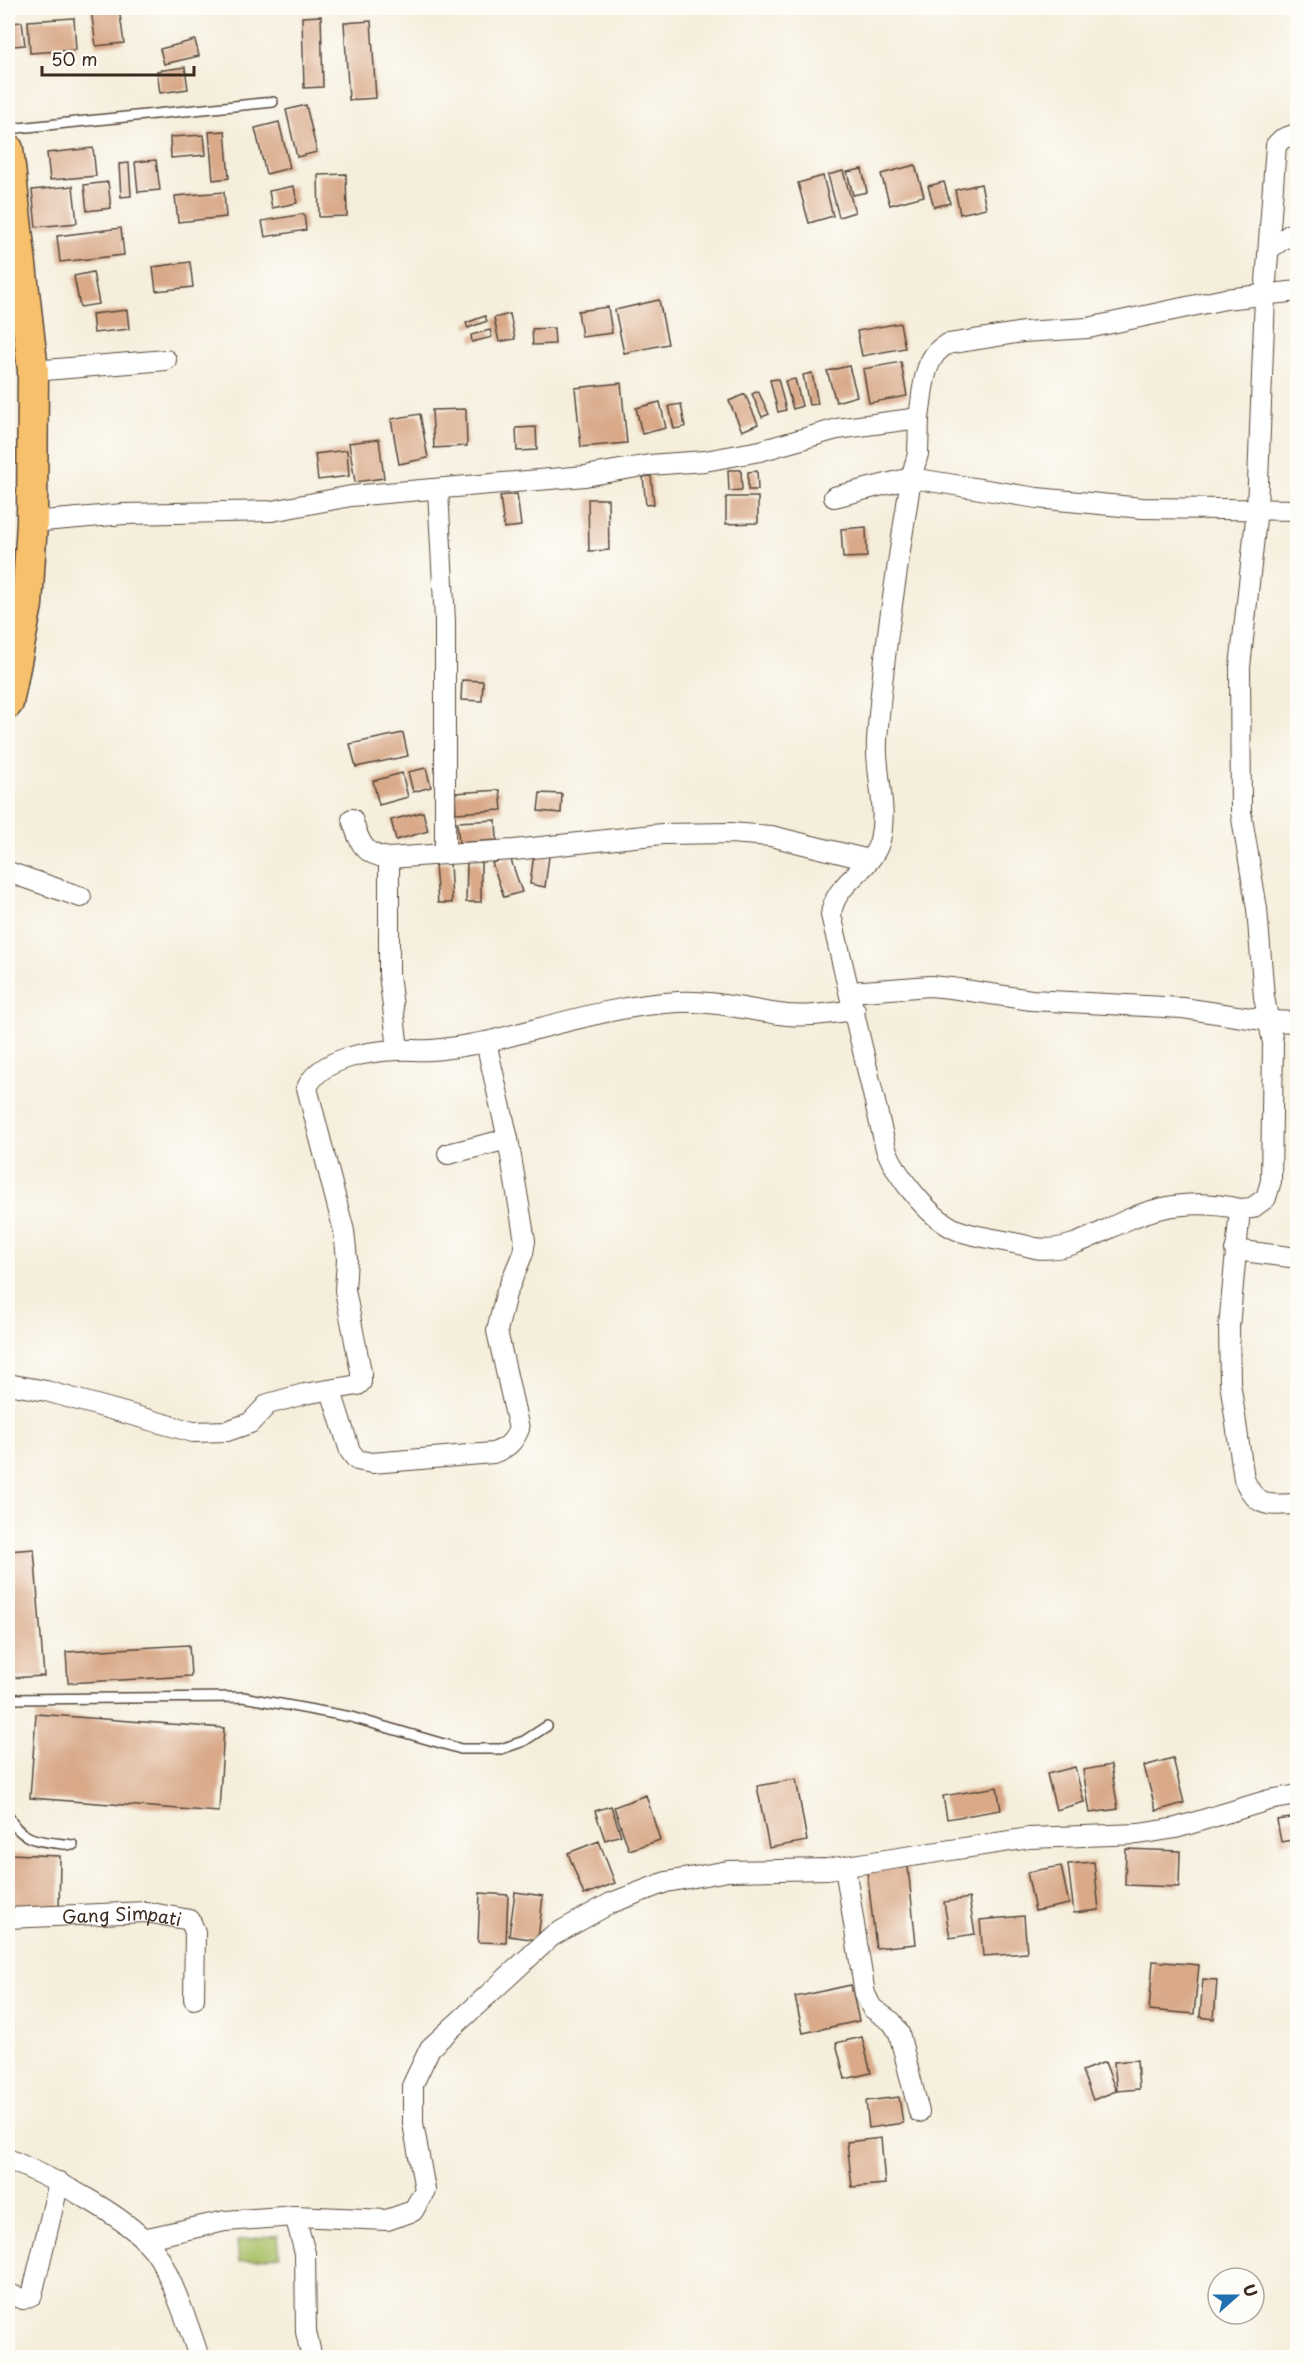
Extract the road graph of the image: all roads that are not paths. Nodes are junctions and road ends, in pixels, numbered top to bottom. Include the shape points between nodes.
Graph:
1 (273, 102) dead end
2 (8, 129) edge
3 (1298, 133) edge
4 (8, 149) edge
5 (1298, 229) edge
6 (1269, 249) junction
7 (1298, 291) edge
8 (1264, 296) junction
9 (166, 360) dead end
10 (33, 371) junction
11 (919, 418) junction
12 (911, 478) junction
13 (438, 491) junction
14 (834, 497) dead end
15 (1257, 509) junction
16 (1298, 510) edge
17 (32, 522) junction
18 (17, 605) edge
19 (8, 703) edge
20 (352, 819) dead end
21 (445, 854) junction
22 (389, 858) junction
23 (869, 860) junction
24 (8, 872) edge
25 (81, 897) dead end
26 (852, 1001) junction
27 (1270, 1022) junction
28 (1298, 1022) edge
29 (486, 1042) junction
30 (398, 1049) junction
31 (508, 1138) junction
32 (448, 1154) dead end
33 (1240, 1209) junction
34 (1235, 1250) junction
35 (1298, 1258) edge
36 (8, 1384) edge
37 (331, 1391) junction
38 (1298, 1504) edge
39 (8, 1699) edge
40 (547, 1726) dead end
41 (1298, 1795) edge
42 (8, 1815) edge
43 (73, 1845) dead end
44 (845, 1868) junction
45 (8, 1918) edge
46 (194, 1999) dead end
47 (919, 2112) dead end
48 (8, 2158) edge
49 (59, 2182) junction
50 (295, 2216) junction
51 (143, 2239) junction
52 (8, 2294) edge
53 (199, 2358) edge
54 (312, 2358) edge

1 - 2 lane
3 - 6 street via 1275,145
4 - 10 main road
5 - 6 street
6 - 8 street
7 - 8 street
8 - 11 street via 1225,299 1088,328 1023,332 948,344 939,348 927,369
8 - 15 street
9 - 10 street
10 - 17 main road
11 - 12 street via 918,454
11 - 13 street via 837,429 760,451 705,461
12 - 14 street
12 - 15 street via 1036,498 1142,508
12 - 23 street via 882,671 876,747 883,810 879,842
13 - 17 street via 351,496 272,511 124,514
13 - 21 street via 445,621
15 - 16 street
15 - 27 street via 1240,667 1240,812 1257,909 1264,997
17 - 18 main road
18 - 19 main road
20 - 22 street via 366,850
21 - 22 street
21 - 23 street via 662,834 730,833 771,836
22 - 30 street via 388,974
23 - 26 street via 831,906
24 - 25 street
26 - 27 street via 941,987 1064,1003 1184,1008
26 - 29 street via 815,1015 678,1002
26 - 33 street via 880,1134 893,1167 942,1222 961,1232 1047,1250 1078,1244 1128,1219 1167,1207 1215,1203
27 - 28 street
27 - 33 street via 1274,1065 1271,1181 1266,1198 1252,1208
29 - 30 street via 440,1049
29 - 31 street
30 - 37 street via 332,1064 314,1076 307,1088 344,1231 345,1290 361,1372 358,1385
31 - 32 street
31 - 37 street via 525,1241 497,1331 518,1422 514,1441 493,1453 372,1463 357,1460 350,1451
33 - 34 street
34 - 35 street
34 - 38 street via 1229,1328 1230,1382 1244,1479 1258,1502
36 - 37 street via 193,1432 227,1431 250,1423 268,1404
39 - 40 lane via 243,1697 351,1717 461,1749 501,1749 524,1741
41 - 44 street via 1139,1834 1029,1838
42 - 43 lane via 22,1836
44 - 47 street via 865,1994 872,2008 892,2022 899,2033
44 - 50 street via 728,1871 666,1882 611,1903 552,1936 430,2048 413,2084 413,2123 424,2190 414,2211 387,2220
45 - 46 street, Gang Simpati via 146,1912 190,1920 195,1932
48 - 49 street
49 - 51 street
49 - 52 street via 32,2295 23,2299
50 - 51 street via 225,2221
50 - 54 street via 305,2253 306,2332
51 - 53 street via 160,2258

